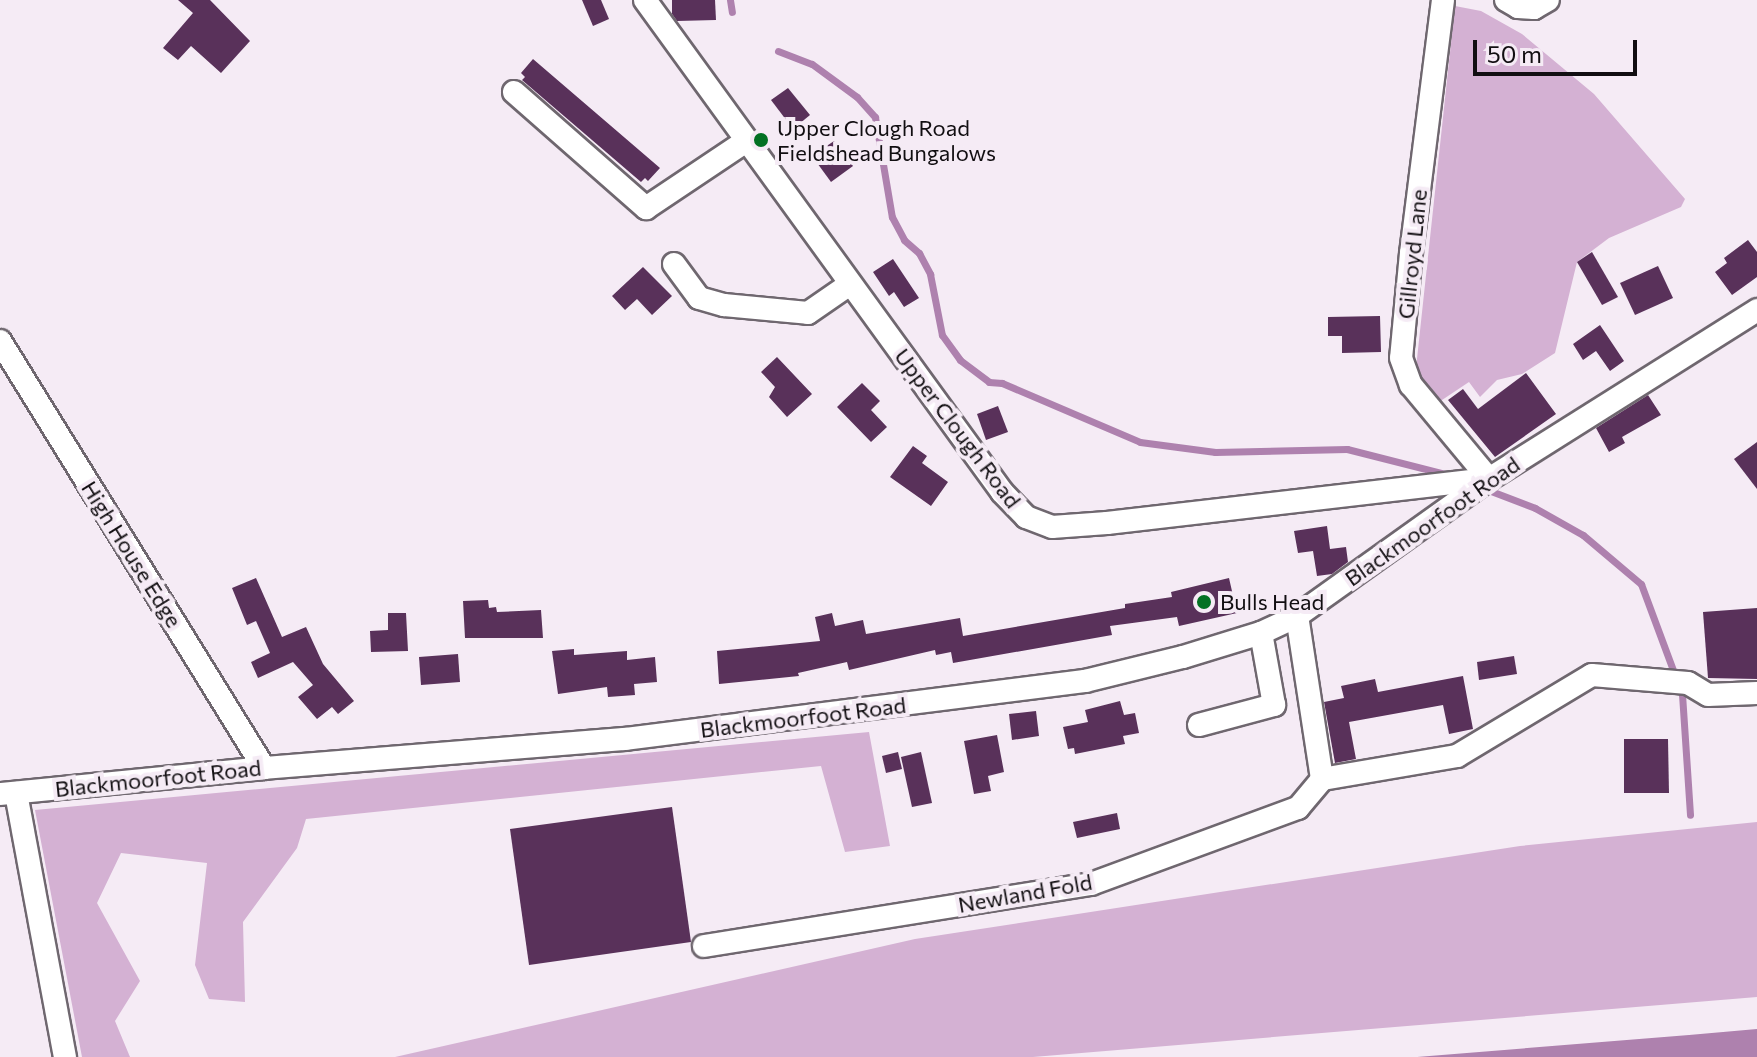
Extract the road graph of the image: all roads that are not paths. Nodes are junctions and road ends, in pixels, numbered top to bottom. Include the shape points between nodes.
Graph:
1 (645, 0) edge
2 (1443, 0) edge
3 (1506, 0) edge
4 (1548, 0) edge
5 (514, 92) dead end
6 (746, 141) junction
7 (674, 264) dead end
8 (850, 284) junction
9 (1757, 310) edge
10 (0, 341) edge
11 (1489, 479) junction
12 (1460, 490) junction
13 (1297, 616) junction
14 (1261, 633) junction
15 (1757, 693) edge
16 (1199, 725) dead end
17 (264, 768) junction
18 (1322, 779) junction
19 (8, 794) edge
20 (704, 946) dead end
21 (65, 1057) edge

1 - 6 street, Upper Clough Road
2 - 11 street, Gillroyd Lane via 1401,358 1411,385
3 - 4 street via 1534,8
5 - 6 street via 646,208
6 - 8 street, Upper Clough Road
7 - 8 street via 699,298 724,305 808,313
8 - 12 street, Upper Clough Road via 1002,492 1026,517 1052,527
9 - 11 street, Blackmoorfoot Road
10 - 17 street, High House Edge
11 - 12 street, Blackmoorfoot Road
12 - 13 street, Blackmoorfoot Road
13 - 14 street, Blackmoorfoot Road
13 - 18 street
14 - 16 street via 1274,705
14 - 17 street, Blackmoorfoot Road via 1085,681 625,739
15 - 18 street via 1708,695 1688,683 1592,675 1457,756
17 - 19 street, Blackmoorfoot Road
18 - 20 street, Newland Fold via 1298,808 1091,884
19 - 21 street, Blackmoorfoot Road

